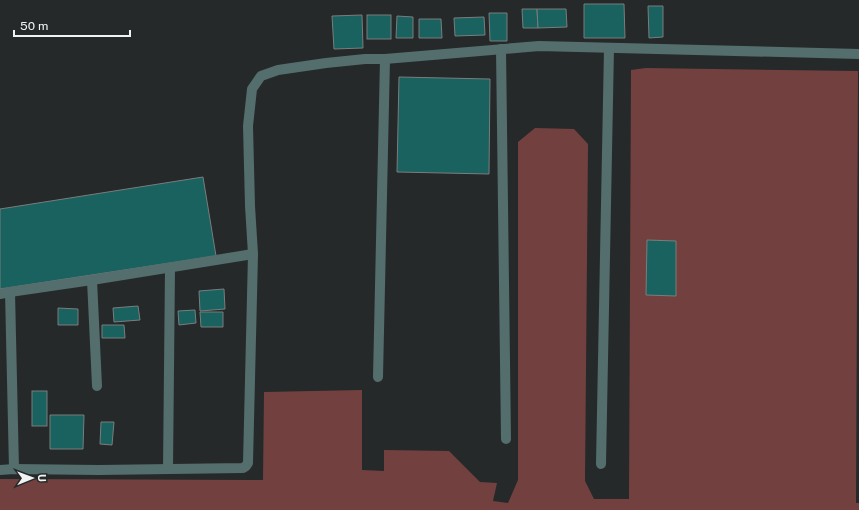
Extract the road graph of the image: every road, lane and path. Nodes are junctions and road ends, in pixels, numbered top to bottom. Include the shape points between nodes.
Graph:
1 (609, 48) junction
2 (501, 49) junction
3 (859, 54) edge
4 (385, 59) junction
5 (253, 254) junction
6 (170, 268) junction
7 (92, 280) junction
8 (10, 292) junction
9 (0, 294) edge
10 (378, 377) dead end
11 (97, 386) dead end
12 (506, 439) dead end
13 (601, 464) dead end
14 (14, 469) junction
15 (168, 469) junction
16 (0, 470) edge

1 - 2 street via 539,46
1 - 3 street
1 - 13 street
2 - 4 street
2 - 12 street
4 - 5 street via 326,63 278,70 261,76 252,89 248,126
4 - 10 street
5 - 6 street
5 - 15 street via 248,463 243,468
6 - 7 street
6 - 15 street
7 - 8 street
7 - 11 street
8 - 9 street
8 - 14 street
14 - 15 street
14 - 16 street

